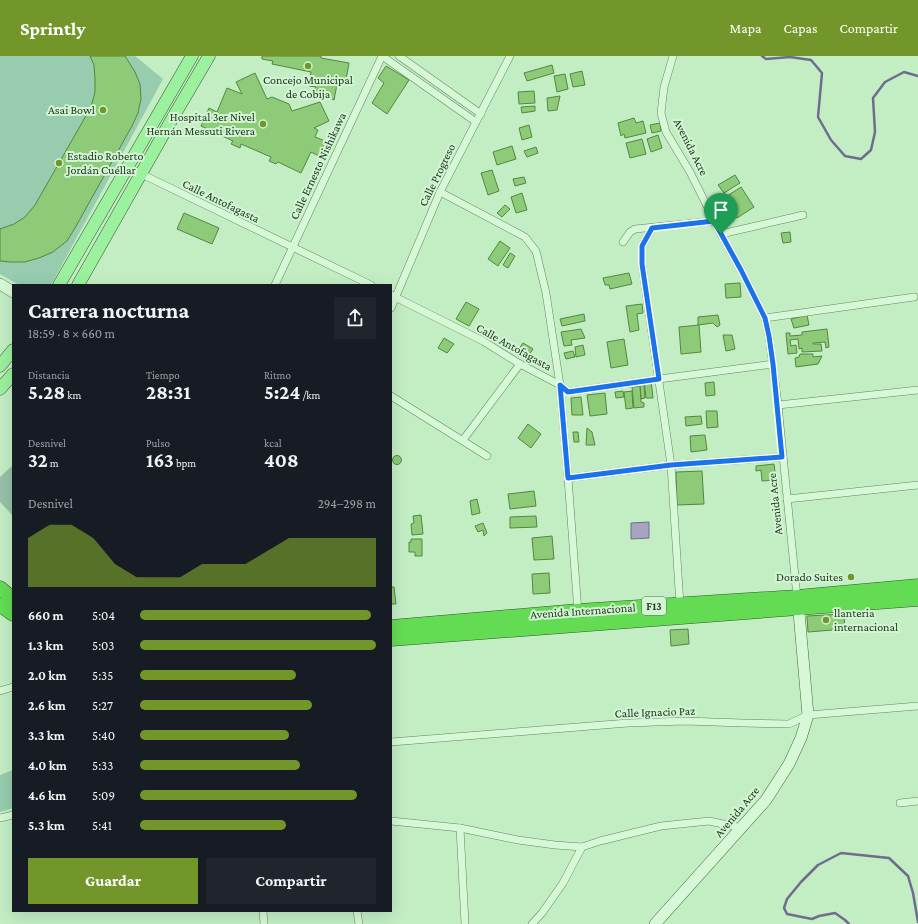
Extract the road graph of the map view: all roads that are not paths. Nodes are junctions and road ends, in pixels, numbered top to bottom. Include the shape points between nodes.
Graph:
1 (192, 56) edge
2 (209, 56) edge
3 (382, 56) edge
4 (399, 56) edge
5 (510, 56) edge
6 (672, 56) edge
7 (481, 114) junction
8 (476, 122) junction
9 (127, 167) junction
10 (141, 174) junction
11 (440, 192) junction
12 (803, 215) dead end
13 (714, 221) junction
14 (652, 228) junction
15 (721, 234) junction
16 (623, 242) dead end
17 (293, 247) junction
18 (0, 284) edge
19 (60, 284) edge
20 (79, 284) edge
21 (274, 284) edge
22 (369, 284) edge
23 (12, 291) edge
24 (393, 296) edge
25 (914, 297) dead end
26 (765, 318) junction
27 (12, 351) edge
28 (520, 364) junction
29 (773, 364) junction
30 (0, 366) edge
31 (12, 375) edge
32 (659, 379) junction
33 (560, 385) junction
34 (0, 389) edge
35 (918, 390) edge
36 (392, 397) edge
37 (778, 405) junction
38 (462, 440) junction
39 (487, 456) dead end
40 (782, 457) junction
41 (671, 465) junction
42 (568, 478) junction
43 (918, 485) edge
44 (787, 500) junction
45 (918, 586) edge
46 (918, 599) edge
47 (4, 600) edge
48 (798, 602) junction
49 (680, 605) junction
50 (12, 612) edge
51 (579, 618) junction
52 (392, 627) edge
53 (392, 639) edge
54 (12, 688) edge
55 (0, 691) edge
56 (918, 706) edge
57 (808, 715) junction
58 (392, 742) edge
59 (918, 802) edge
60 (900, 803) dead end
61 (12, 815) edge
62 (0, 818) edge
63 (392, 821) edge
64 (460, 828) junction
65 (742, 828) junction
66 (582, 847) junction
67 (263, 912) edge
68 (357, 912) edge
69 (264, 924) edge
70 (359, 924) edge
71 (465, 924) edge
72 (532, 924) edge
73 (655, 924) edge

1 - 9 main road
2 - 10 main road
3 - 8 street
3 - 17 street, Calle Ernesto Nishikawa
4 - 7 street
5 - 7 street, Calle Progreso
6 - 13 street, Avenida Acre via 661,113 666,132 690,172
7 - 8 street, Calle Progreso
8 - 11 street, Calle Progreso
9 - 10 street, Calle Antofagasta
9 - 19 main road
10 - 17 street, Calle Antofagasta
10 - 20 main road
11 - 24 street, Calle Progreso
11 - 33 street via 525,237 536,251 546,292
12 - 15 street
13 - 14 street
13 - 15 street, Avenida Acre
14 - 16 street via 635,229
14 - 32 street via 642,246 642,264
15 - 26 street, Avenida Acre
17 - 21 street, Calle Ernesto Nishikawa
17 - 22 street, Calle Antofagasta
18 - 23 main road
24 - 28 street, Calle Antofagasta via 483,341
25 - 26 street
26 - 29 street, Avenida Acre
27 - 30 main road
28 - 33 street, Calle Antofagasta
28 - 38 street
29 - 32 street, Calle Antofagasta
29 - 37 street, Avenida Acre
31 - 34 main road
32 - 33 street, Calle Antofagasta via 568,392
32 - 41 street
33 - 42 street
35 - 37 street
36 - 38 street
37 - 40 street, Avenida Acre
38 - 39 street
40 - 41 street
40 - 44 street, Avenida Acre
41 - 42 street
41 - 49 street
42 - 51 street
43 - 44 street
44 - 48 street, Avenida Acre
45 - 48 highway, Avenida Internacional / F13
46 - 48 highway, Avenida Internacional / F13
47 - 50 highway
48 - 49 highway, Avenida Internacional / F13
48 - 51 highway, Avenida Internacional / F13
48 - 57 main road, Avenida Acre
49 - 51 highway, Avenida Internacional / F13
51 - 52 highway, Avenida Internacional / F13
51 - 53 highway, Avenida Internacional / F13
54 - 55 street
56 - 57 street, Calle Ignacio Paz
57 - 58 street, Calle Ignacio Paz via 789,724 685,721 628,723
57 - 65 main road, Avenida Acre via 789,764 766,800
59 - 60 street
61 - 62 street
63 - 64 street
64 - 66 street via 518,840
64 - 71 street
65 - 66 street via 709,821 661,826
65 - 73 main road, Avenida Acre
66 - 72 street via 563,883
67 - 69 street
68 - 70 street

